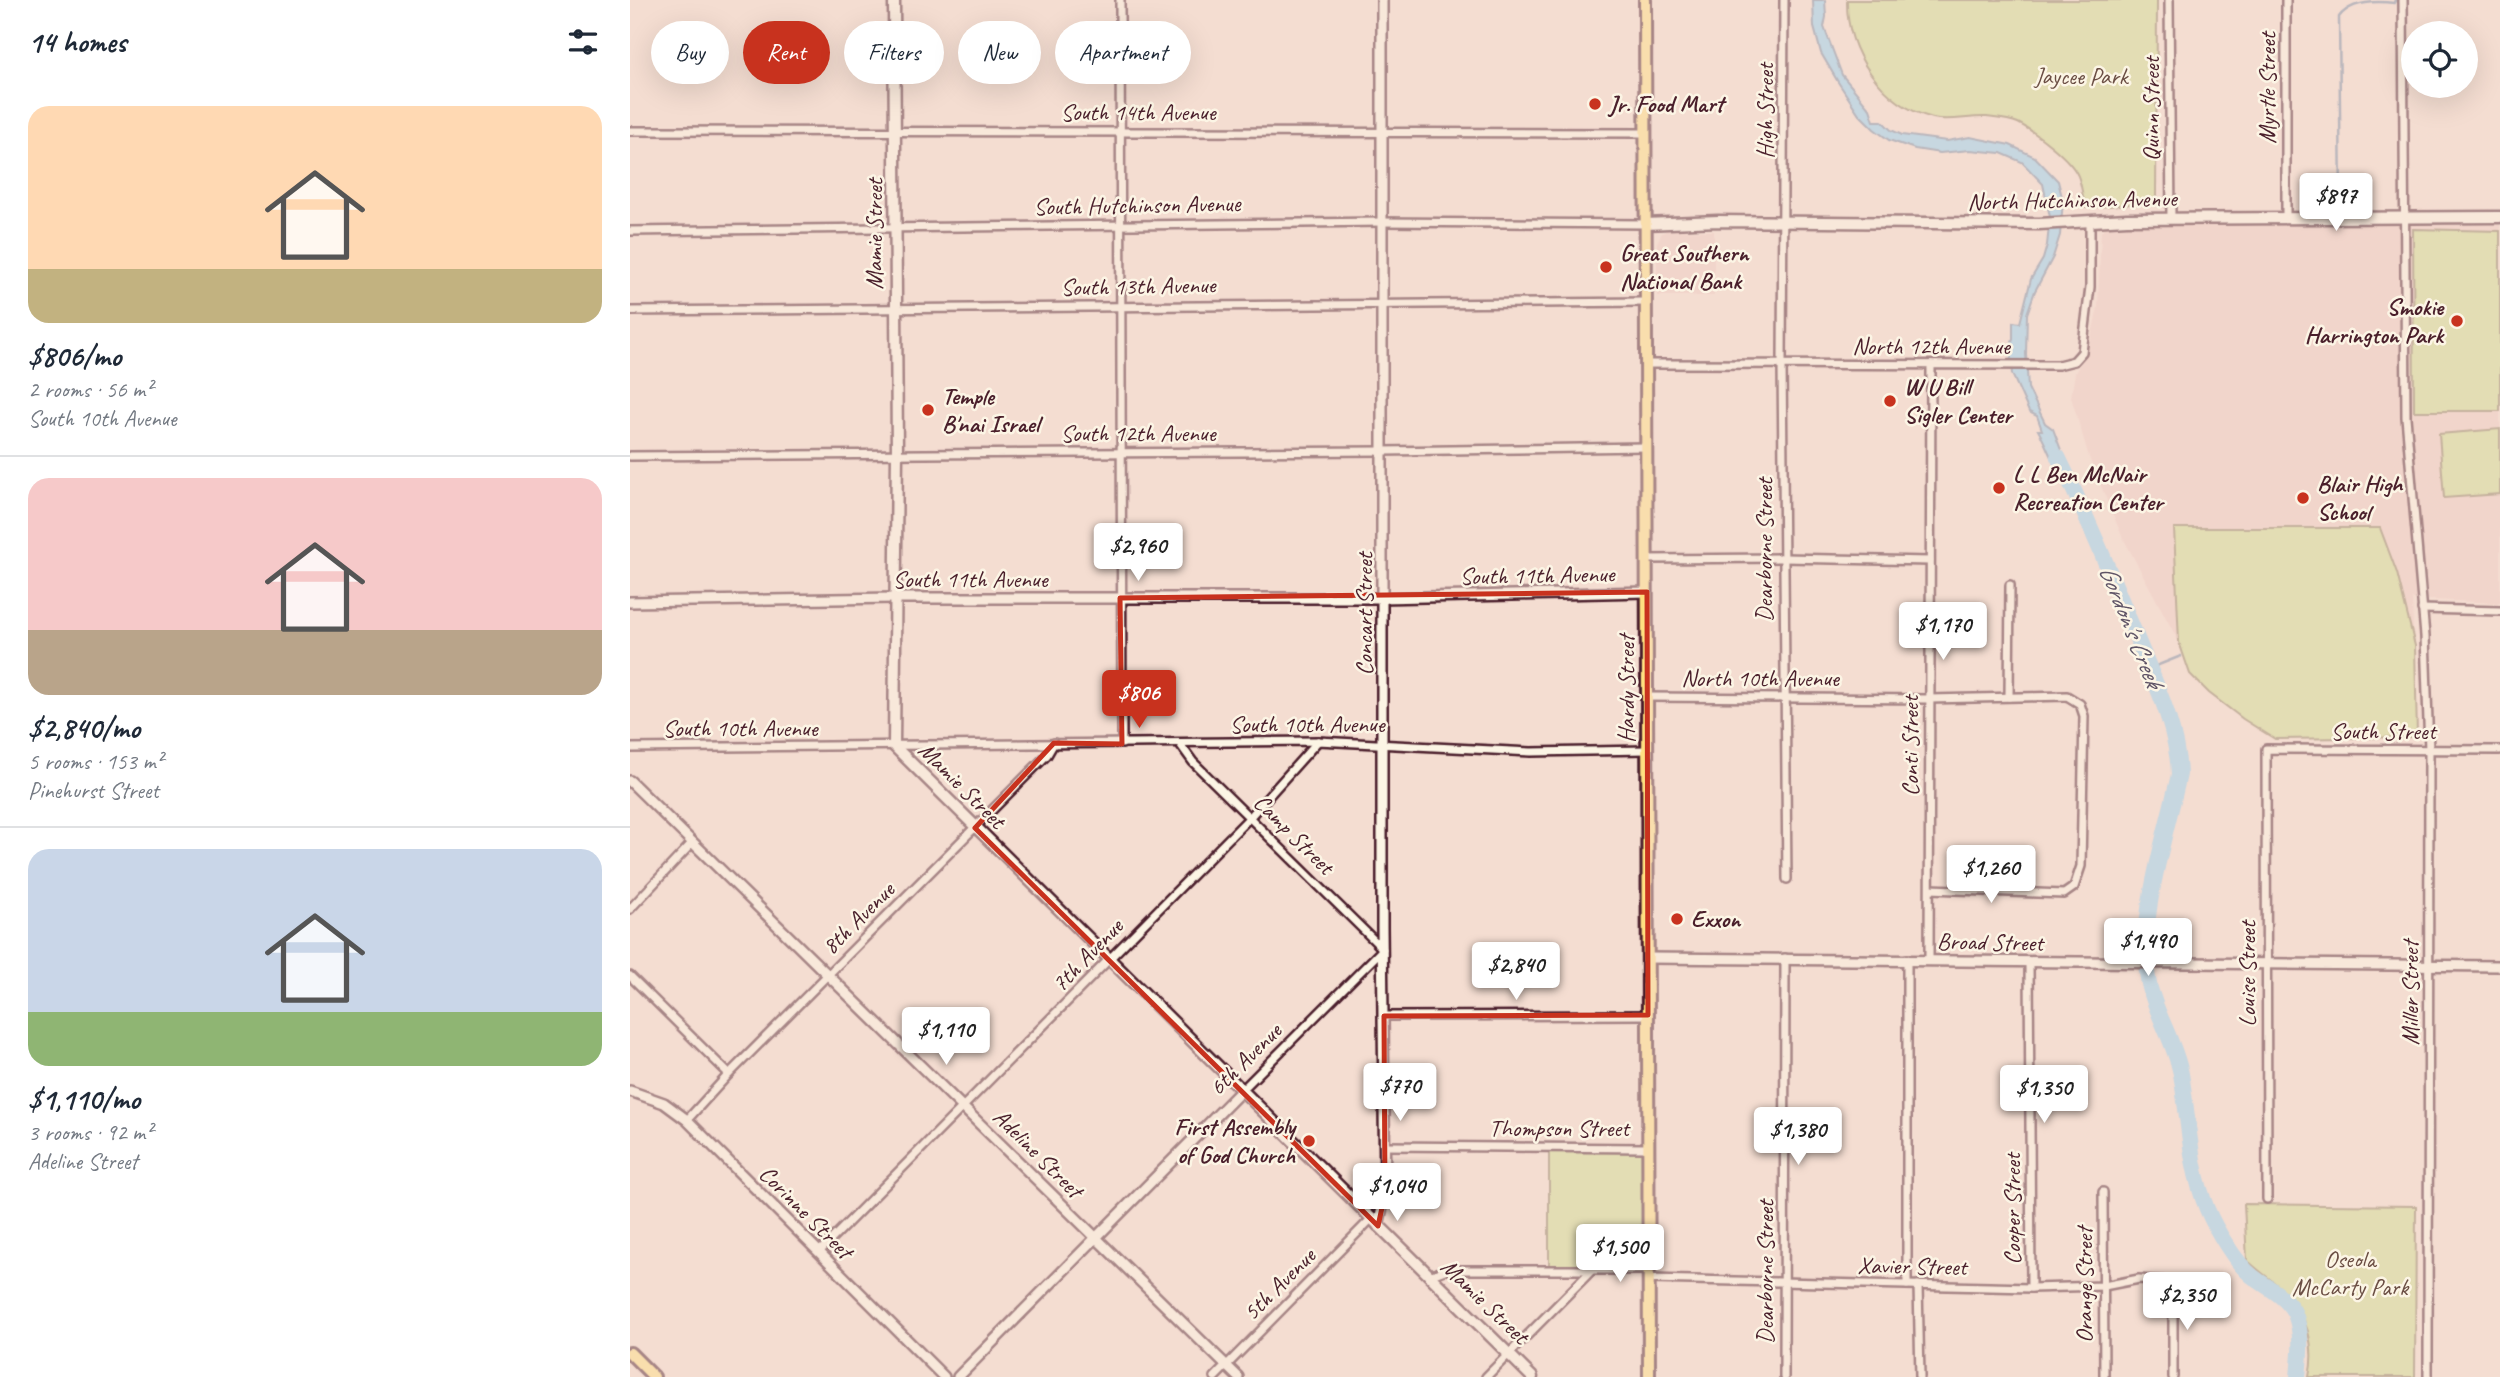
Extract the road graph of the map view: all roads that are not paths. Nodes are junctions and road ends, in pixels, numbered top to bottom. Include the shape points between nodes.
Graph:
1 (894, 0) edge
2 (1120, 0) edge
3 (1382, 0) edge
4 (1645, 0) edge
5 (1784, 0) edge
6 (2169, 0) edge
7 (2286, 0) edge
8 (2403, 0) edge
9 (894, 130) junction
10 (630, 131) edge
11 (1119, 131) junction
12 (1381, 132) junction
13 (1645, 133) junction
14 (2500, 216) edge
15 (2405, 217) junction
16 (2286, 218) junction
17 (2171, 219) junction
18 (1783, 221) junction
19 (1382, 222) junction
20 (2090, 222) junction
21 (1119, 224) junction
22 (1645, 224) junction
23 (895, 227) junction
24 (630, 230) edge
25 (1646, 302) junction
26 (1382, 303) junction
27 (1120, 305) junction
28 (895, 309) junction
29 (630, 311) edge
30 (1646, 364) junction
31 (1782, 365) junction
32 (1931, 365) junction
33 (1646, 447) junction
34 (1383, 451) junction
35 (1120, 452) junction
36 (897, 453) junction
37 (630, 456) edge
38 (1784, 558) junction
39 (1646, 559) junction
40 (1930, 561) junction
41 (2010, 585) dead end
42 (1647, 592) junction
43 (1120, 597) junction
44 (1382, 597) junction
45 (895, 598) junction
46 (630, 602) edge
47 (2422, 609) junction
48 (2500, 611) edge
49 (1784, 696) junction
50 (1647, 697) junction
51 (2010, 697) junction
52 (1929, 699) junction
53 (1318, 741) junction
54 (1054, 743) junction
55 (1383, 743) junction
56 (1122, 744) junction
57 (1180, 744) junction
58 (894, 746) junction
59 (630, 748) edge
60 (2266, 749) joint
61 (1647, 750) junction
62 (2429, 750) junction
63 (2500, 750) edge
64 (630, 781) edge
65 (1250, 817) junction
66 (975, 828) junction
67 (693, 842) junction
68 (1787, 879) dead end
69 (1930, 888) junction
70 (630, 909) edge
71 (1383, 949) junction
72 (1648, 958) junction
73 (1785, 958) junction
74 (1110, 959) junction
75 (1907, 959) junction
76 (1929, 959) junction
77 (2029, 962) junction
78 (2266, 964) junction
79 (2430, 965) junction
80 (2500, 966) edge
81 (829, 974) junction
82 (630, 976) edge
83 (1648, 1015) junction
84 (1384, 1016) junction
85 (729, 1074) junction
86 (1243, 1089) junction
87 (630, 1091) edge
88 (964, 1106) junction
89 (687, 1120) junction
90 (1385, 1146) junction
91 (1648, 1147) junction
92 (2103, 1192) dead end
93 (2267, 1199) dead end
94 (1374, 1223) junction
95 (1095, 1238) junction
96 (820, 1252) junction
97 (1591, 1271) junction
98 (1649, 1274) junction
99 (1429, 1276) junction
100 (1783, 1282) junction
101 (1907, 1285) junction
102 (1918, 1285) junction
103 (2104, 1286) junction
104 (2031, 1288) junction
105 (630, 1353) edge
106 (1509, 1353) junction
107 (1226, 1366) junction
108 (654, 1377) edge
109 (944, 1377) edge
110 (958, 1377) edge
111 (1216, 1377) edge
112 (1238, 1377) edge
113 (1486, 1377) edge
114 (1532, 1377) edge
115 (1649, 1377) edge
116 (1784, 1377) edge
117 (1920, 1377) edge
118 (2104, 1377) edge
119 (2173, 1377) edge
120 (2428, 1377) edge

1 - 9 main road, Mamie Street
2 - 11 street
3 - 12 street, Concart Street
4 - 13 main road, Hardy Street
5 - 18 street, High Street
6 - 17 street, Quinn Street
7 - 16 street, Myrtle Street
8 - 15 street, Miller Street
9 - 10 street, South 14th Avenue
9 - 11 street, South 14th Avenue
9 - 23 main road, Mamie Street
11 - 12 street, South 14th Avenue
11 - 21 street
12 - 13 street, South 14th Avenue
12 - 19 street, Concart Street
13 - 22 main road, Hardy Street
14 - 15 main road, North Hutchinson Avenue
15 - 16 main road, North Hutchinson Avenue
15 - 47 street, Miller Street via 2406,425
16 - 17 main road, North Hutchinson Avenue
17 - 20 main road, North Hutchinson Avenue
18 - 20 main road, North Hutchinson Avenue
18 - 22 main road, North Hutchinson Avenue
18 - 31 street, Dearborne Street
19 - 21 street, South Hutchinson Avenue
19 - 22 street, South Hutchinson Avenue
19 - 26 street, Concart Street
20 - 32 street, North 12th Avenue via 2090,287 2082,352 2074,361
21 - 23 street, South Hutchinson Avenue
21 - 27 street
22 - 25 main road, Hardy Street
23 - 24 street, South Hutchinson Avenue
23 - 28 main road, Mamie Street
25 - 26 street, South 13th Avenue
25 - 30 main road, Hardy Street
26 - 27 street, South 13th Avenue
26 - 34 street, Concart Street
27 - 28 street, South 13th Avenue
27 - 35 street
28 - 29 street, South 13th Avenue
28 - 36 main road, Mamie Street
30 - 31 street, North 12th Avenue
30 - 33 main road, Hardy Street
31 - 32 street, North 12th Avenue
31 - 38 street, Dearborne Street
32 - 40 street, Conti Street
33 - 34 street, South 12th Avenue
33 - 39 main road, Hardy Street
34 - 35 street, South 12th Avenue
34 - 44 street, Concart Street
35 - 36 street, South 12th Avenue
35 - 43 street
36 - 37 street, South 12th Avenue
36 - 45 main road, Mamie Street
38 - 39 street
38 - 40 street
38 - 49 street, Dearborne Street
39 - 42 main road, Hardy Street
40 - 52 street, Conti Street
41 - 51 street
42 - 44 street, South 11th Avenue
42 - 50 main road, Hardy Street
43 - 44 street, South 11th Avenue
43 - 45 street, South 11th Avenue
43 - 56 street
44 - 55 street, Concart Street
45 - 46 street, South 11th Avenue
45 - 58 main road, Mamie Street
47 - 48 street
47 - 62 street, Miller Street
49 - 50 street, North 10th Avenue
49 - 52 street, North 10th Avenue
49 - 68 street, Dearborne Street
50 - 61 main road, Hardy Street
51 - 52 street, North 10th Avenue
51 - 69 street, North 10th Avenue via 2067,696 2080,704 2084,716 2081,866 2074,887 2064,894
52 - 69 street, Conti Street
53 - 55 street, South 10th Avenue
53 - 57 street, South 10th Avenue
53 - 65 street, 7th Avenue
54 - 56 street, South 10th Avenue
54 - 58 street, South 10th Avenue
54 - 66 street, 8th Avenue
55 - 61 street, South 10th Avenue via 1531,752
55 - 71 street, Concart Street
56 - 57 street, South 10th Avenue
57 - 65 street, Camp Street
58 - 59 street, South 10th Avenue
58 - 66 main road, Mamie Street
60 - 62 street, South Street
60 - 78 street, Louise Street
61 - 72 main road, Hardy Street
62 - 63 street, South Street
62 - 79 street, Miller Street
64 - 67 street, Adeline Street
65 - 71 street, Camp Street
65 - 74 street, 7th Avenue
66 - 74 main road, Mamie Street
66 - 81 street, 8th Avenue
67 - 70 street
67 - 81 street, Adeline Street
69 - 76 street, Conti Street
71 - 84 street, Concart Street
71 - 86 street, 6th Avenue
72 - 73 street, Broad Street
72 - 83 main road, Hardy Street
73 - 75 street, Broad Street
73 - 100 street, Dearborne Street
74 - 86 main road, Mamie Street
74 - 88 street, 7th Avenue
75 - 76 street, Broad Street
75 - 101 street
76 - 77 street, Broad Street
77 - 78 street, Broad Street
77 - 104 street, Cooper Street
78 - 79 street, Broad Street
78 - 93 street, Louise Street
79 - 80 street, Broad Street
79 - 120 street, Miller Street
81 - 85 street, 8th Avenue
81 - 88 street, Adeline Street
82 - 85 street
83 - 84 street
83 - 91 main road, Hardy Street
84 - 90 street, Concart Street
85 - 89 street, 8th Avenue
86 - 94 main road, Mamie Street
86 - 95 street, 6th Avenue
87 - 89 street, Corinne Street via 664,1103
88 - 95 street, Adeline Street
88 - 96 street, 7th Avenue
89 - 96 street, Corinne Street
90 - 91 street, Thompson Street
90 - 94 street, Concart Street via 1385,1194
91 - 98 main road, Hardy Street
92 - 103 street, Orange Street
94 - 99 main road, Mamie Street
94 - 107 street, 5th Avenue
95 - 107 street, Adeline Street
95 - 110 street, 6th Avenue
96 - 109 street, Corinne Street
97 - 98 street, Xavier Street
97 - 99 street, Xavier Street via 1445,1270
97 - 106 street
98 - 100 street, Xavier Street
98 - 115 main road, Hardy Street
99 - 106 main road, Mamie Street
100 - 101 street, Xavier Street
100 - 116 street, Dearborne Street
101 - 102 street, Xavier Street
102 - 104 street, Xavier Street
102 - 117 street
103 - 104 street, Xavier Street
103 - 118 street, Orange Street
103 - 119 street, Xavier Street via 2139,1279 2173,1286
105 - 108 main road
106 - 113 street
106 - 114 main road, Mamie Street
107 - 111 street, 5th Avenue
107 - 112 street, Adeline Street

